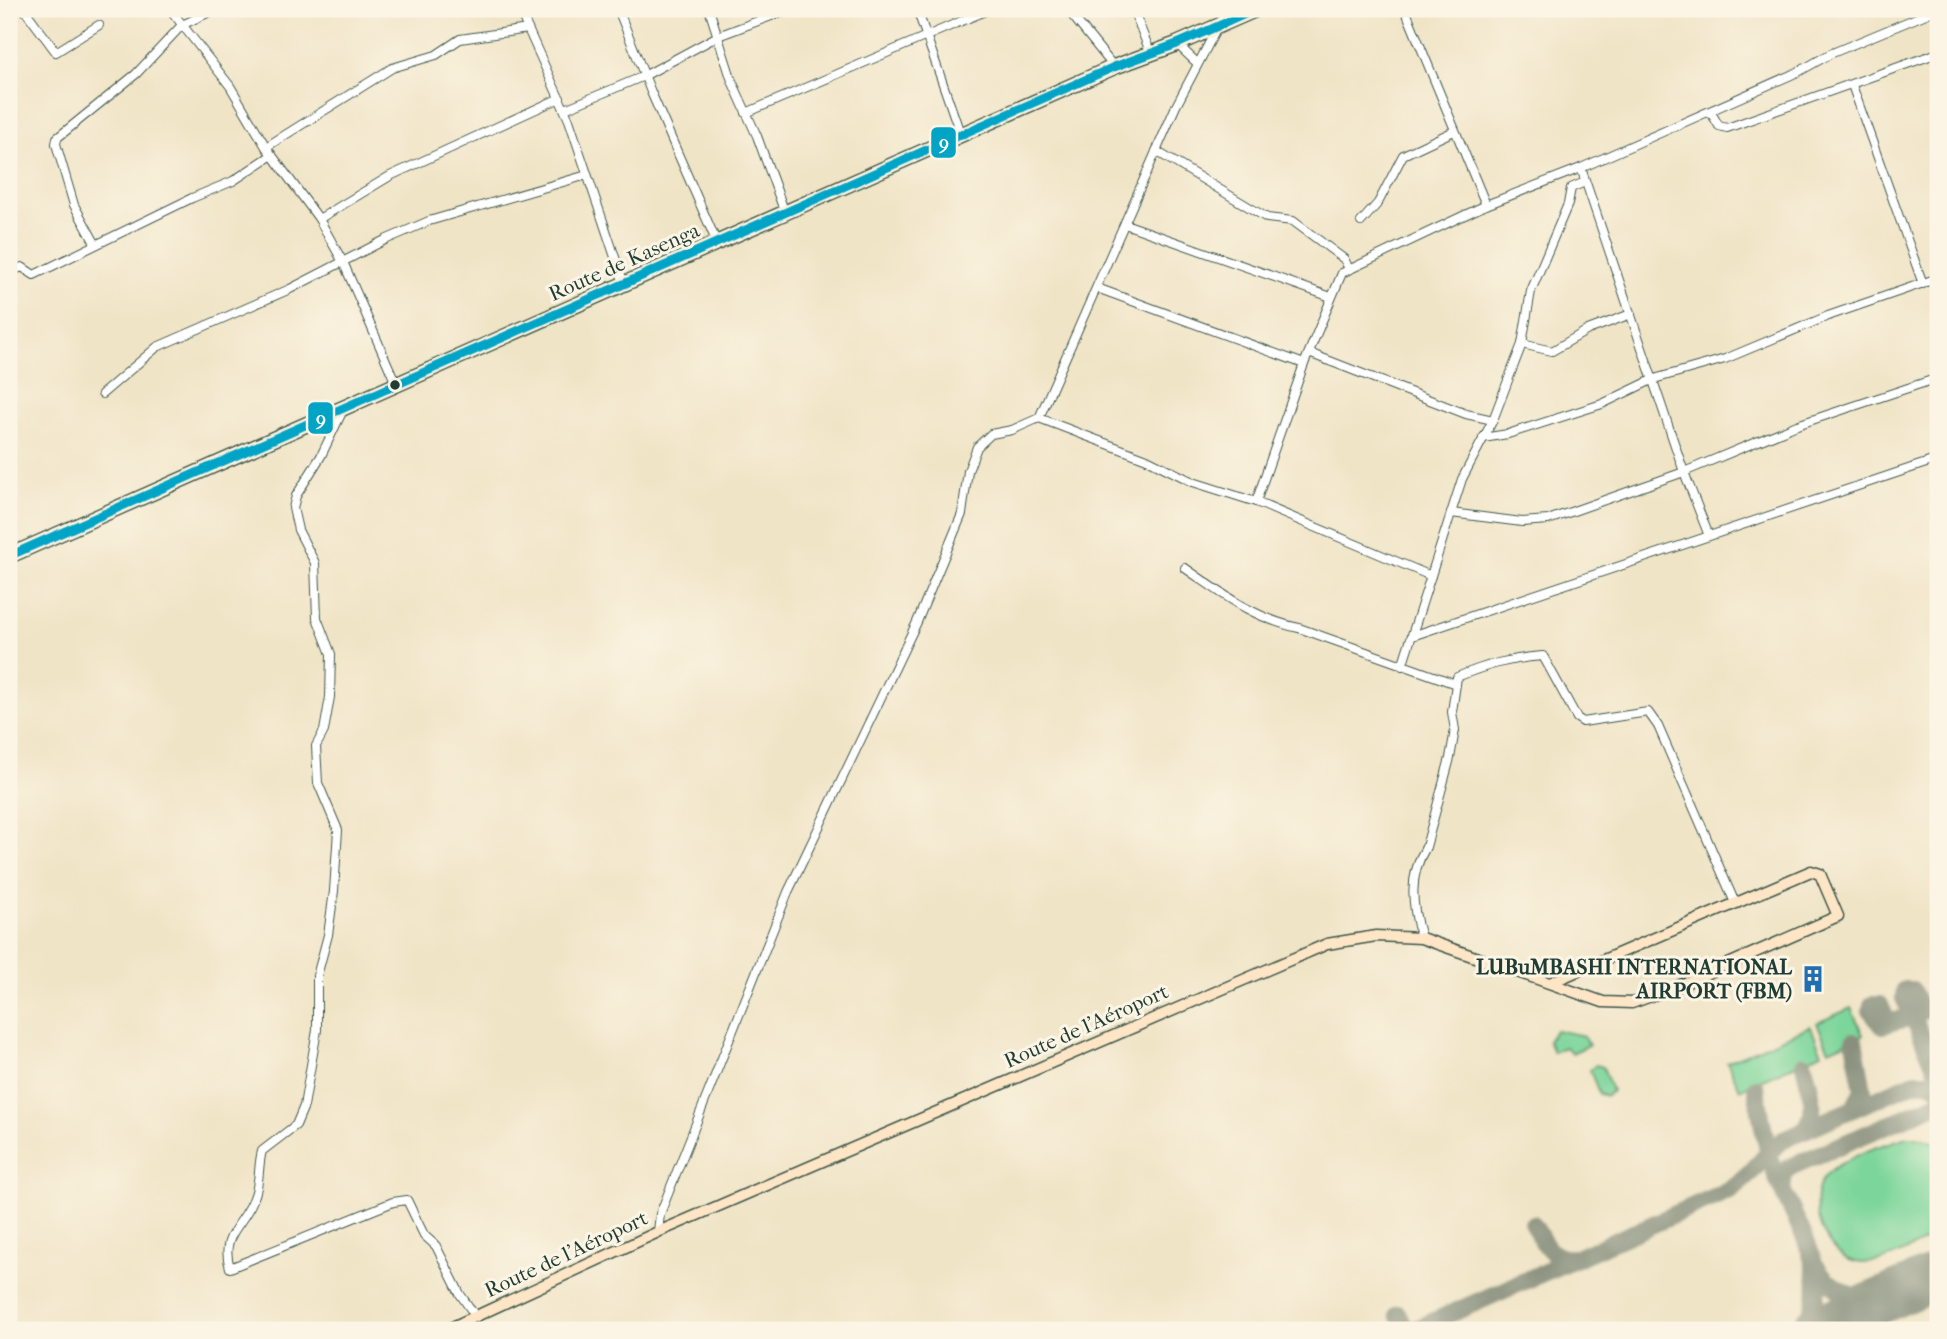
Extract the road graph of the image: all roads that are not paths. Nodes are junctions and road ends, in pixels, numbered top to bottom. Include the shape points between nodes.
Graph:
1 (24, 9) edge
2 (170, 9) edge
3 (259, 9) edge
4 (519, 9) edge
5 (618, 9) edge
6 (709, 9) edge
7 (790, 9) edge
8 (917, 9) edge
9 (990, 9) edge
10 (1068, 9) edge
11 (1133, 9) edge
12 (1227, 9) edge
13 (1257, 9) edge
14 (1405, 9) edge
15 (1938, 9) edge
16 (99, 25) dead end
17 (182, 25) junction
18 (1219, 26) junction
19 (528, 29) junction
20 (718, 36) junction
21 (925, 38) junction
22 (1177, 44) junction
23 (1938, 53) edge
24 (1150, 54) junction
25 (1196, 62) junction
26 (1114, 67) junction
27 (644, 76) junction
28 (1852, 85) junction
29 (560, 98) junction
30 (565, 109) junction
31 (1710, 111) junction
32 (746, 113) junction
33 (1454, 131) junction
34 (961, 136) junction
35 (266, 147) junction
36 (1156, 151) junction
37 (272, 155) junction
38 (1581, 168) junction
39 (587, 175) junction
40 (1585, 182) junction
41 (1486, 205) junction
42 (785, 213) junction
43 (319, 219) junction
44 (1361, 222) dead end
45 (1125, 224) junction
46 (95, 243) junction
47 (717, 243) junction
48 (344, 264) junction
49 (1348, 267) junction
50 (9, 272) edge
51 (1938, 278) edge
52 (624, 284) junction
53 (1923, 284) junction
54 (1097, 288) junction
55 (1331, 297) junction
56 (1631, 314) junction
57 (1522, 344) junction
58 (1309, 353) junction
59 (1304, 364) junction
60 (1938, 378) edge
61 (1654, 379) junction
62 (397, 386) junction
63 (102, 394) dead end
64 (344, 408) junction
65 (1039, 418) junction
66 (1493, 420) junction
67 (1483, 438) junction
68 (1938, 459) edge
69 (1684, 472) junction
70 (1256, 502) junction
71 (1451, 513) junction
72 (1709, 536) junction
73 (9, 556) edge
74 (1185, 568) dead end
75 (1431, 576) junction
76 (1412, 636) junction
77 (1402, 666) junction
78 (1456, 684) junction
79 (1735, 903) junction
80 (1421, 938) junction
81 (1552, 982) junction
82 (658, 1233) junction
83 (476, 1317) junction
84 (446, 1330) edge

1 - 16 street via 56,52
2 - 17 street
3 - 17 street via 212,11
4 - 19 street
5 - 27 street
6 - 20 street
7 - 20 street
8 - 21 street
9 - 21 street
10 - 26 street
11 - 24 street
12 - 18 street
13 - 18 highway, Route de Kasenga
14 - 33 street
15 - 31 street
17 - 35 street via 230,86
17 - 46 street via 136,74 57,138 74,205
18 - 22 highway, Route de Kasenga
18 - 25 street
19 - 29 street
19 - 35 street via 460,39 436,55 392,68
20 - 27 street
20 - 32 street
21 - 32 street
21 - 34 street
22 - 24 highway, Route de Kasenga
22 - 25 street
23 - 28 street
24 - 26 highway, Route de Kasenga
25 - 36 street
26 - 34 highway, Route de Kasenga
27 - 30 street
27 - 47 street
28 - 31 street via 1724,129
28 - 53 street
29 - 30 street
29 - 43 street via 390,176
30 - 39 street
31 - 38 street
32 - 42 street
33 - 41 street
33 - 44 street via 1403,155 1378,203
34 - 42 highway, Route de Kasenga
35 - 37 street
36 - 45 street
36 - 49 street via 1267,218 1299,224
37 - 43 street
37 - 46 street via 228,184
38 - 40 street
38 - 41 street
39 - 48 street via 429,221
39 - 52 street
40 - 56 street
40 - 57 street via 1571,188 1531,292
41 - 49 street
42 - 47 highway, Route de Kasenga
43 - 48 street
45 - 54 street
45 - 55 street
46 - 50 street via 34,275 22,267
47 - 52 highway, Route de Kasenga
48 - 62 street
48 - 63 street via 157,347
49 - 55 street
51 - 53 street
52 - 62 highway, Route de Kasenga
53 - 61 street via 1828,316 1725,359
54 - 59 street
54 - 65 street
55 - 58 street
56 - 57 street via 1588,330 1552,351
56 - 61 street
57 - 66 street
58 - 59 street
58 - 66 street via 1466,414
59 - 70 street
60 - 69 street via 1797,425
61 - 67 street via 1602,404
61 - 69 street
62 - 64 highway, Route de Kasenga
64 - 73 highway, Route de Kasenga
64 - 83 street via 293,508 298,530 315,563 317,618 332,663 324,731 316,747 318,783 335,819 338,847 328,935 317,975 317,1030 304,1106 296,1125 262,1151 256,1193 225,1251 230,1268 407,1200
65 - 70 street via 1147,459 1193,482
65 - 82 street via 991,434 977,446 962,514 918,622 788,892 660,1214
66 - 67 street
67 - 71 street via 1462,478
68 - 72 street
69 - 71 street via 1548,520 1522,522
69 - 72 street
70 - 75 street
71 - 75 street
72 - 76 street
74 - 77 street via 1222,597 1277,623
75 - 76 street
76 - 77 street
77 - 78 street
78 - 79 street via 1457,677 1495,662 1543,656 1579,720 1648,712
78 - 80 street via 1450,758 1426,847 1418,859 1411,899
79 - 81 main road
79 - 81 main road, Route de l'Aéroport via 1811,871 1820,874 1838,918 1632,1003 1603,1002
80 - 81 main road, Route de l'Aéroport
80 - 82 main road, Route de l'Aéroport via 1376,936 1327,944
82 - 83 main road, Route de l'Aéroport
83 - 84 main road, Route de l'Aéroport

